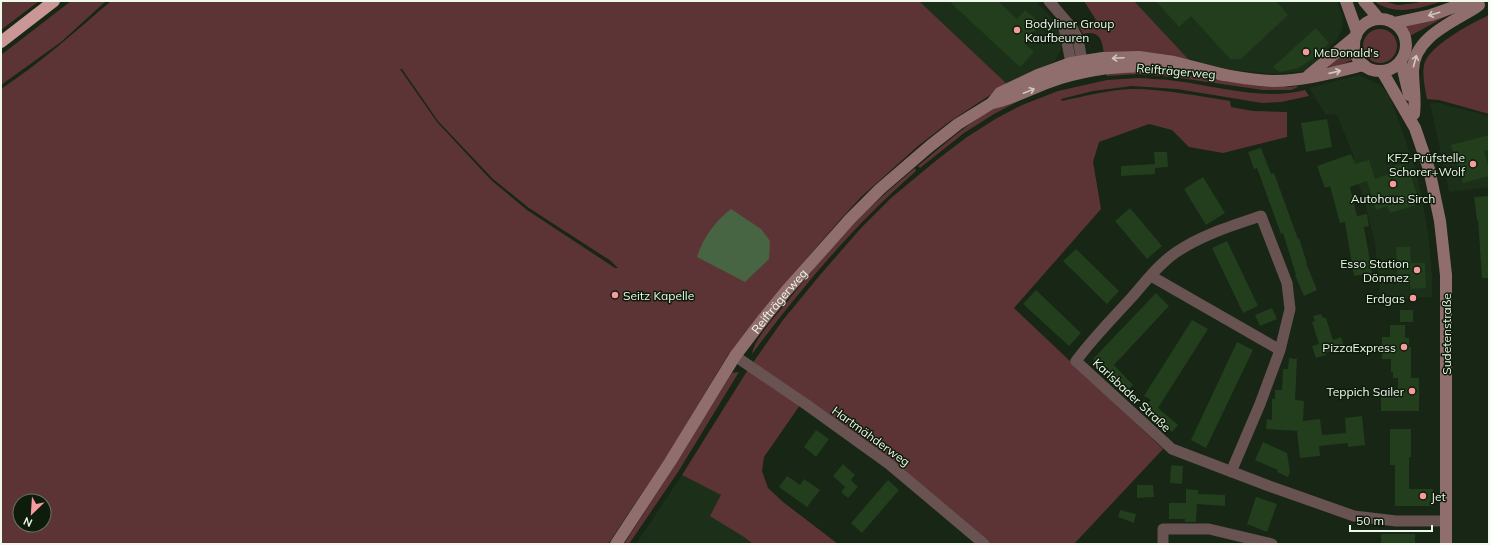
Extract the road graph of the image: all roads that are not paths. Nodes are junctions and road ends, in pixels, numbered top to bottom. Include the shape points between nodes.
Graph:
1 (54, 1) edge
2 (1049, 1) edge
3 (1346, 1) edge
4 (1364, 1) edge
5 (1478, 2) edge
6 (1379, 19) junction
7 (1394, 23) junction
8 (1357, 34) junction
9 (1, 42) edge
10 (1406, 46) junction
11 (1401, 61) junction
12 (1076, 62) junction
13 (1364, 65) junction
14 (1382, 71) junction
15 (1079, 73) junction
16 (1225, 75) junction
17 (1307, 77) junction
18 (992, 103) junction
19 (1414, 114) junction
20 (1415, 128) junction
21 (1151, 276) junction
22 (1280, 350) junction
23 (735, 356) junction
24 (1231, 472) junction
25 (1446, 522) junction
26 (616, 544) edge
27 (984, 544) edge
28 (1163, 544) edge
29 (1272, 544) edge
30 (1446, 544) edge

1 - 9 highway
2 - 12 street via 1078,39
3 - 8 street
4 - 6 street
5 -> 7 street
5 - 10 street
19 -> 5 street via 1416,102 1413,69 1418,50 1429,38 1475,8
6 - 7 street
6 - 8 street via 1362,26
7 - 10 street via 1404,35
8 - 13 street via 1355,50
8 - 17 street
10 - 11 street
11 - 14 street via 1392,68
11 - 19 street, Sudetenstraße
12 - 15 street
16 -> 12 street, Reifträgerweg via 1174,62 1139,57
12 - 18 street, Reifträgerweg via 1038,75 1000,93
13 - 14 street via 1372,70
17 -> 13 street, Reifträgerweg
14 - 20 street, Sudetenstraße
15 - 16 street, Reifträgerweg via 1138,67
18 -> 15 street, Reifträgerweg
16 - 17 street, Reifträgerweg via 1275,81
18 - 23 street, Reifträgerweg via 958,124 880,189 786,291
19 - 20 street, Sudetenstraße
20 - 25 street, Sudetenstraße via 1435,195 1446,275
21 - 22 street
21 - 22 street, Karlsbader Straße via 1174,254 1200,239 1261,216 1286,283 1290,309
21 - 24 street, Karlsbader Straße via 1092,339 1076,361 1172,449
22 - 24 street, Karlsbader Straße
23 - 26 street, Reifträgerweg
23 - 27 street, Hartmähderweg via 890,464
24 - 25 street, Karlsbader Straße via 1354,516 1396,522
25 - 30 street, Sudetenstraße
28 - 29 street via 1163,529 1209,529

